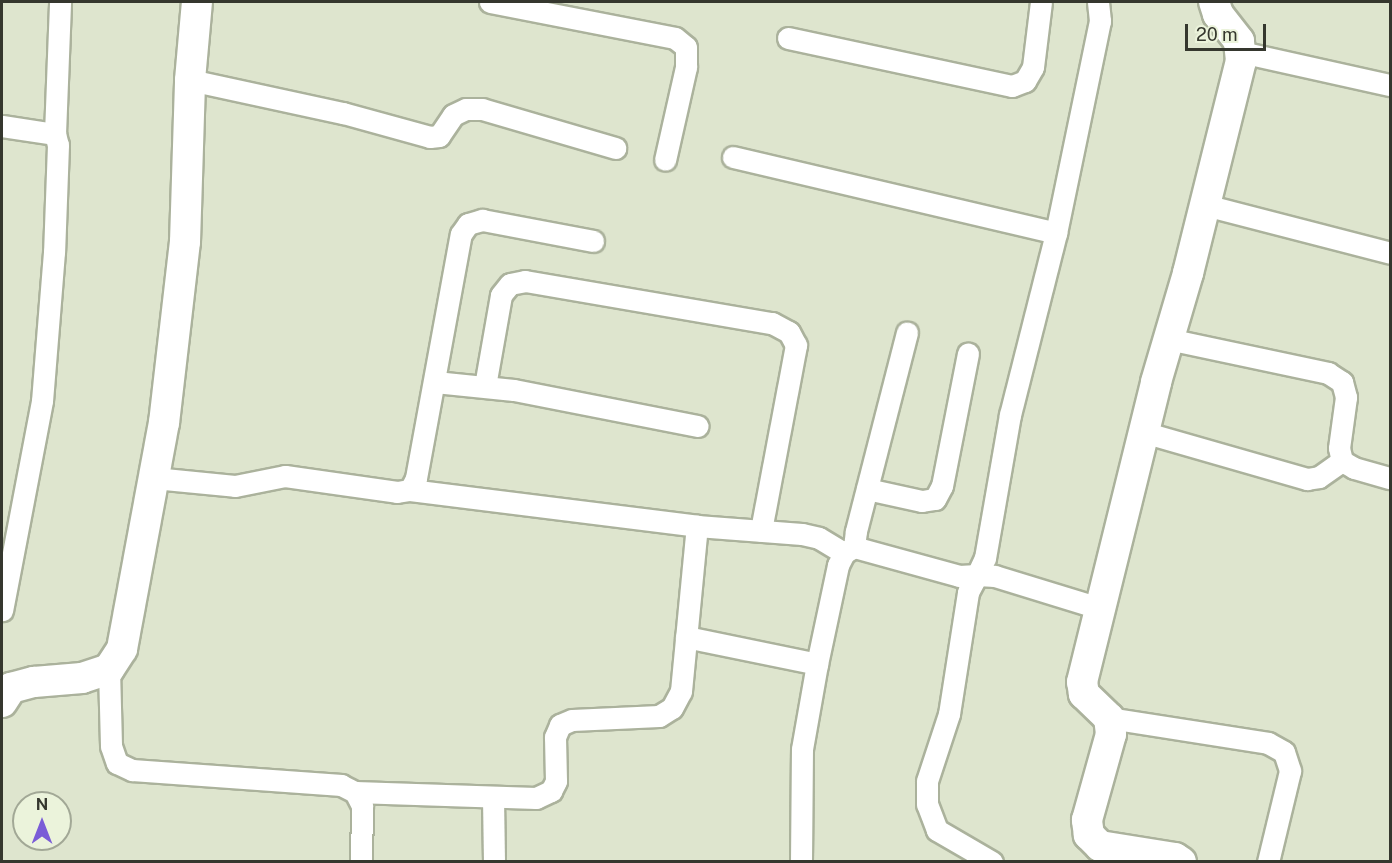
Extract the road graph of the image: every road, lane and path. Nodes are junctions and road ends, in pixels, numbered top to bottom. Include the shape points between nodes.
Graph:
1 (60, 2) edge
2 (197, 2) edge
3 (490, 2) edge
4 (1041, 2) edge
5 (1098, 2) edge
6 (1214, 2) edge
7 (788, 38) dead end
8 (1241, 52) junction
9 (190, 80) junction
10 (1390, 85) edge
11 (2, 126) edge
12 (55, 134) junction
13 (615, 148) dead end
14 (733, 157) dead end
15 (665, 160) dead end
16 (1205, 205) junction
17 (1056, 233) junction
18 (593, 241) dead end
19 (1390, 253) edge
20 (907, 332) dead end
21 (1168, 339) junction
22 (968, 354) dead end
23 (435, 382) junction
24 (485, 386) junction
25 (698, 426) dead end
26 (1143, 432) junction
27 (1342, 461) junction
28 (154, 478) junction
29 (1390, 478) edge
30 (867, 489) junction
31 (410, 490) junction
32 (697, 526) junction
33 (761, 531) junction
34 (849, 550) junction
35 (977, 575) junction
36 (1099, 608) junction
37 (2, 610) edge
38 (686, 637) junction
39 (817, 664) junction
40 (109, 669) junction
41 (5, 691) edge
42 (1109, 718) junction
43 (355, 792) junction
44 (493, 798) junction
45 (361, 861) edge
46 (494, 861) edge
47 (801, 861) edge
48 (992, 861) edge
49 (1180, 861) edge
50 (1268, 861) edge

1 - 12 street
2 - 9 street
3 - 15 street via 675,38 686,47 686,67
4 - 7 street via 1033,67 1025,81 1012,86
5 - 17 street via 1100,21
6 - 8 street via 1218,14 1239,41
8 - 10 street
8 - 16 street
9 - 13 street via 344,113 430,137 439,136 453,115 466,109 482,109
9 - 28 street via 185,242
11 - 12 street
12 - 37 street via 58,175 43,390
14 - 17 street
16 - 19 street
16 - 21 street
17 - 35 street via 1010,415 985,558
18 - 23 street via 482,220 468,224 461,234
20 - 30 street
21 - 26 street
21 - 27 street via 1328,373 1342,382 1346,397 1339,448
22 - 30 street via 942,486 935,499 922,501
23 - 24 street
23 - 31 street via 416,478
24 - 25 street
24 - 33 street via 501,295 510,284 525,281 772,323 789,332 796,345
26 - 27 street via 1307,479 1319,477
26 - 36 street
27 - 29 street
28 - 31 street via 235,486 285,477 397,492
28 - 40 street via 122,649
30 - 34 street
31 - 32 street
32 - 33 street
32 - 38 street
33 - 34 street via 802,534
34 - 35 street via 959,576
34 - 39 street via 838,565
35 - 36 street via 995,576
35 - 48 street via 968,592 949,714 927,781 927,804 937,830
36 - 42 street via 1082,682 1084,694
38 - 39 street
38 - 44 street via 681,691 672,708 659,716 572,720 560,725 555,737 556,781 551,791 536,798
39 - 47 street via 802,749
40 - 41 street via 82,678 34,682
40 - 43 street via 111,746 117,763 132,770 341,785
42 - 49 street via 1111,734 1087,820 1089,835 1100,846
42 - 50 street via 1268,743 1284,752 1290,771
43 - 44 street
43 - 45 street via 362,806
44 - 46 street

